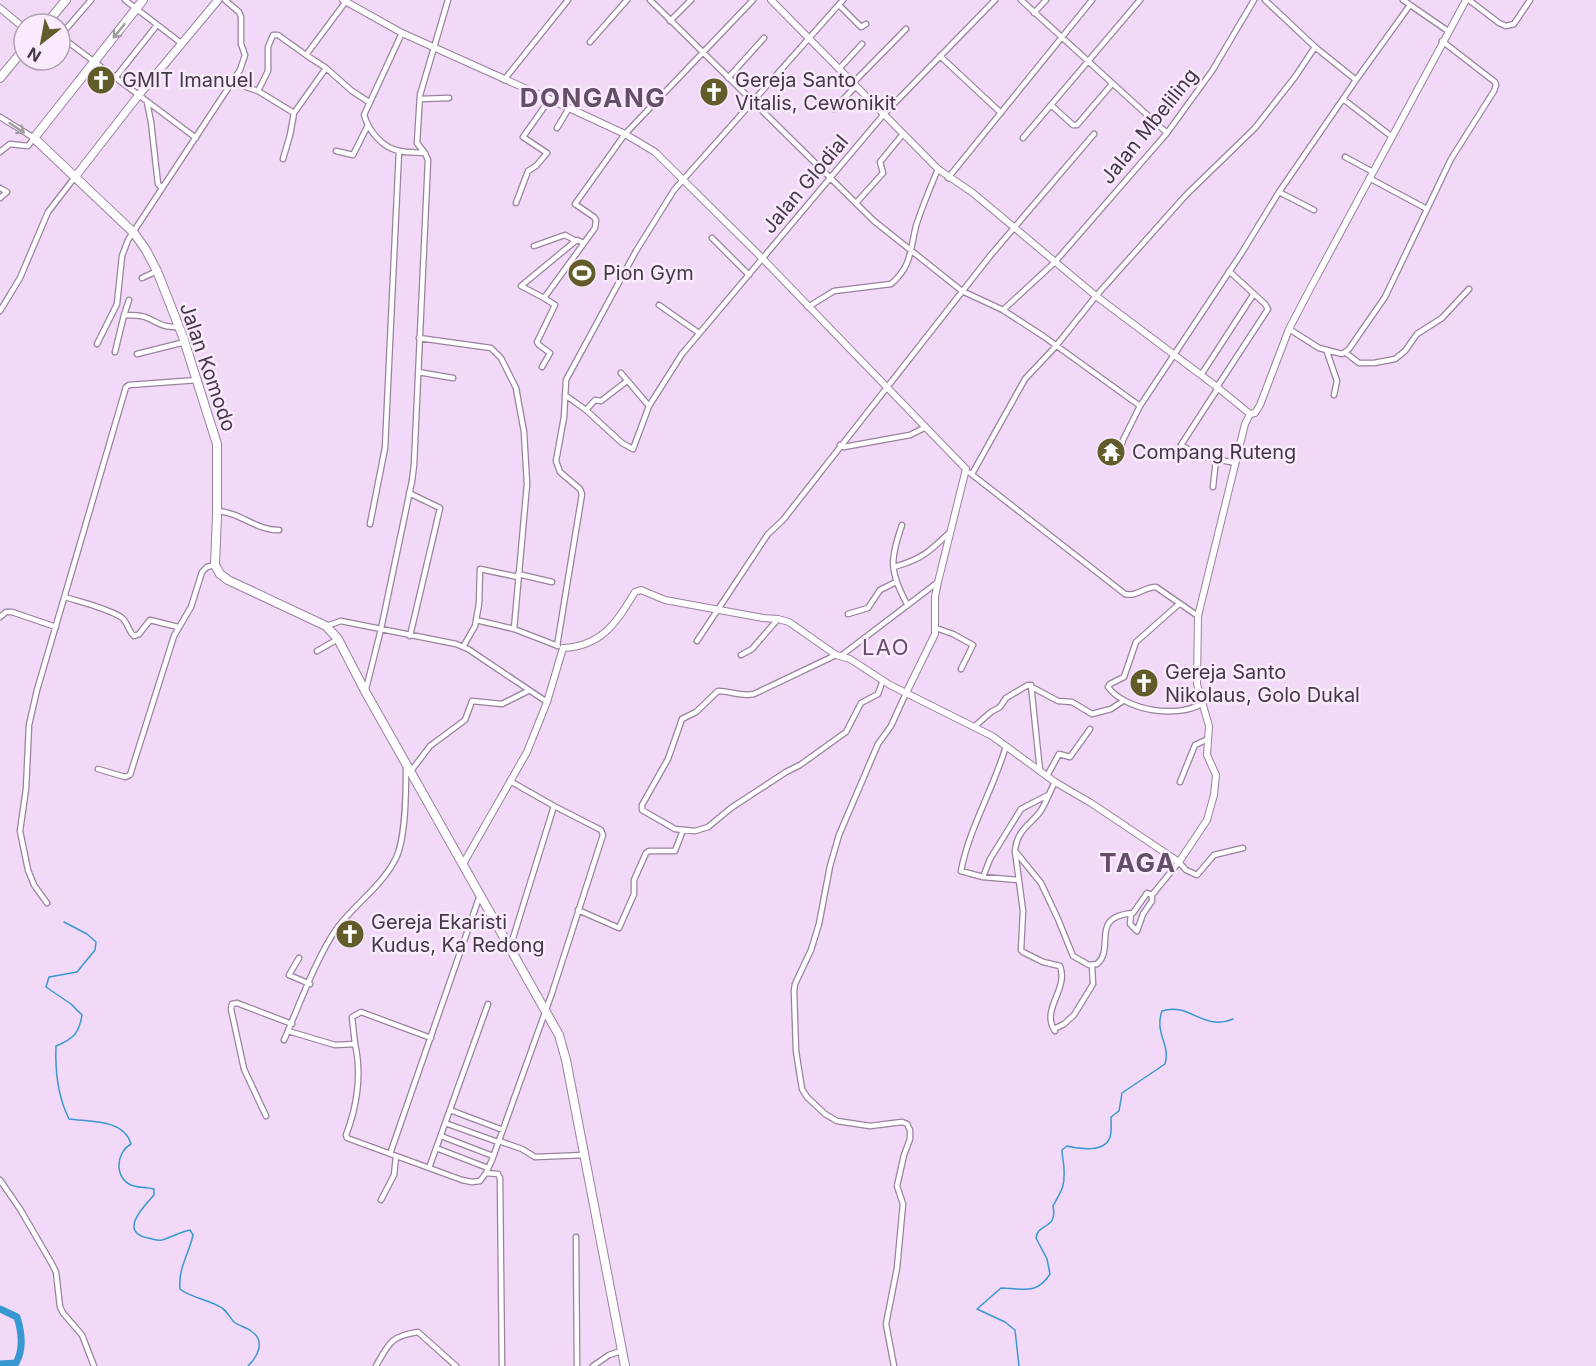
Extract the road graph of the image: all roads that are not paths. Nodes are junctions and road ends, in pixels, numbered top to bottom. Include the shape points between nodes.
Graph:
1 (91, 0) edge
2 (125, 0) edge
3 (143, 0) edge
4 (218, 0) edge
5 (225, 0) edge
6 (448, 0) edge
7 (568, 0) edge
8 (627, 0) edge
9 (650, 0) edge
10 (691, 0) edge
11 (753, 0) edge
12 (843, 0) edge
13 (995, 0) edge
14 (1021, 0) edge
15 (1046, 0) edge
16 (1092, 0) edge
17 (1140, 0) edge
18 (1254, 0) edge
19 (1265, 0) edge
20 (1404, 0) edge
21 (1467, 0) edge
22 (1530, 0) edge
23 (345, 1) edge
24 (776, 2) edge
25 (839, 5) junction
26 (1410, 5) junction
27 (0, 8) edge
28 (136, 9) junction
29 (1034, 13) junction
30 (12, 18) edge
31 (670, 21) junction
32 (72, 22) edge
33 (866, 24) dead end
34 (158, 25) junction
35 (906, 29) dead end
36 (1448, 31) junction
37 (402, 33) junction
38 (808, 37) junction
39 (764, 38) dead end
40 (1062, 38) junction
41 (1442, 41) junction
42 (590, 42) dead end
43 (181, 43) junction
44 (862, 44) dead end
45 (72, 45) edge
46 (434, 47) junction
47 (1315, 47) junction
48 (703, 53) junction
49 (306, 55) junction
50 (940, 56) junction
51 (94, 62) junction
52 (1088, 63) junction
53 (326, 68) junction
54 (839, 69) junction
55 (115, 78) junction
56 (728, 78) junction
57 (504, 80) junction
58 (1356, 80) junction
59 (232, 82) junction
60 (855, 84) junction
61 (1112, 84) junction
62 (258, 91) junction
63 (138, 96) junction
64 (449, 98) dead end
65 (420, 99) junction
66 (550, 99) junction
67 (1343, 99) junction
68 (752, 101) junction
69 (147, 102) junction
70 (369, 102) junction
71 (1051, 105) junction
72 (569, 108) junction
73 (834, 109) dead end
74 (294, 113) junction
75 (1001, 113) junction
76 (884, 114) junction
77 (0, 117) edge
78 (368, 125) junction
79 (557, 128) dead end
80 (1167, 133) junction
81 (903, 134) junction
82 (1094, 134) dead end
83 (625, 135) junction
84 (1391, 136) junction
85 (34, 138) junction
86 (196, 138) junction
87 (1023, 138) dead end
88 (336, 151) dead end
89 (399, 151) junction
90 (0, 152) edge
91 (425, 153) junction
92 (1345, 157) dead end
93 (283, 159) dead end
94 (938, 169) junction
95 (1371, 175) junction
96 (75, 177) junction
97 (830, 178) junction
98 (948, 178) junction
99 (683, 179) junction
100 (0, 188) edge
101 (162, 188) junction
102 (1279, 192) junction
103 (0, 198) edge
104 (516, 203) dead end
105 (856, 203) junction
106 (1427, 209) junction
107 (1314, 210) dead end
108 (1014, 226) junction
109 (134, 233) junction
110 (712, 238) dead end
111 (576, 241) junction
112 (584, 243) junction
113 (534, 246) dead end
114 (912, 251) junction
115 (762, 258) junction
116 (1055, 262) junction
117 (157, 271) junction
118 (1229, 271) junction
119 (749, 275) junction
120 (142, 278) dead end
121 (1469, 289) dead end
122 (962, 291) junction
123 (1253, 295) junction
124 (1096, 296) junction
125 (544, 298) junction
126 (129, 300) dead end
127 (659, 305) dead end
128 (808, 307) junction
129 (1003, 310) junction
130 (0, 311) edge
131 (124, 315) junction
132 (178, 327) junction
133 (1289, 329) junction
134 (699, 333) junction
135 (419, 338) junction
136 (185, 342) junction
137 (97, 344) dead end
138 (1056, 346) junction
139 (115, 352) dead end
140 (1327, 352) junction
141 (1346, 353) junction
142 (137, 354) dead end
143 (1173, 355) junction
144 (542, 367) dead end
145 (418, 372) junction
146 (621, 372) dead end
147 (1201, 375) junction
148 (453, 378) dead end
149 (198, 380) junction
150 (627, 381) junction
151 (886, 386) junction
152 (1218, 387) junction
153 (1334, 395) dead end
154 (566, 397) junction
155 (649, 406) junction
156 (1140, 406) junction
157 (586, 410) junction
158 (1250, 414) junction
159 (926, 427) junction
160 (840, 445) junction
161 (1120, 449) dead end
162 (1216, 459) junction
163 (1236, 463) junction
164 (966, 469) junction
165 (972, 474) junction
166 (1213, 487) dead end
167 (409, 493) junction
168 (217, 511) junction
169 (370, 524) dead end
170 (902, 525) dead end
171 (279, 530) dead end
172 (950, 532) junction
173 (215, 565) junction
174 (894, 567) junction
175 (518, 575) junction
176 (552, 582) dead end
177 (896, 582) junction
178 (938, 582) junction
179 (65, 597) junction
180 (907, 604) junction
181 (1179, 604) junction
182 (718, 609) junction
183 (848, 614) dead end
184 (1198, 616) junction
185 (0, 617) edge
186 (778, 619) junction
187 (476, 620) junction
188 (327, 626) junction
189 (56, 627) junction
190 (178, 627) junction
191 (936, 628) junction
192 (381, 629) junction
193 (514, 629) junction
194 (410, 636) junction
195 (338, 639) junction
196 (697, 641) dead end
197 (463, 647) junction
198 (560, 647) junction
199 (317, 651) dead end
200 (741, 655) dead end
201 (839, 655) junction
202 (961, 669) dead end
203 (883, 680) junction
204 (1031, 685) junction
205 (365, 691) junction
206 (528, 691) junction
207 (906, 693) junction
208 (1123, 701) junction
209 (547, 702) junction
210 (1203, 703) junction
211 (975, 726) junction
212 (1090, 729) dead end
213 (1209, 739) junction
214 (1006, 746) junction
215 (408, 768) junction
216 (98, 769) dead end
217 (1040, 771) junction
218 (1047, 776) junction
219 (510, 781) junction
220 (1055, 782) junction
221 (1180, 782) dead end
222 (1048, 795) junction
223 (554, 806) junction
224 (682, 833) junction
225 (1243, 849) dead end
226 (1015, 851) junction
227 (1179, 862) junction
228 (462, 864) junction
229 (983, 877) junction
230 (1019, 880) junction
231 (480, 895) junction
232 (1152, 895) junction
233 (47, 903) dead end
234 (578, 910) junction
235 (1131, 914) junction
236 (507, 945) junction
237 (299, 958) dead end
238 (1092, 965) junction
239 (310, 984) junction
240 (488, 1004) dead end
241 (545, 1012) junction
242 (292, 1024) junction
243 (288, 1031) junction
244 (431, 1038) junction
245 (284, 1040) dead end
246 (354, 1044) junction
247 (450, 1110) junction
248 (266, 1116) dead end
249 (445, 1123) junction
250 (503, 1130) junction
251 (441, 1136) junction
252 (499, 1142) junction
253 (436, 1148) junction
254 (393, 1155) junction
255 (585, 1155) junction
256 (493, 1156) junction
257 (429, 1168) junction
258 (487, 1171) junction
259 (0, 1180) edge
260 (381, 1200) dead end
261 (576, 1237) dead end
262 (621, 1351) junction
263 (94, 1366) edge
264 (376, 1366) edge
265 (456, 1366) edge
266 (502, 1366) edge
267 (578, 1366) edge
268 (593, 1366) edge
269 (625, 1366) edge
270 (894, 1366) edge

1 - 32 street
2 - 28 street
3 - 28 highway
4 - 43 main road
5 - 59 street via 242,17 245,55
6 - 46 street
7 - 57 street
8 - 42 street
9 - 31 street
10 - 31 street
11 - 48 street
12 - 25 street
13 - 50 street, Jalan Glodial
14 - 29 street
15 - 29 street
16 - 40 street
17 - 52 street
18 - 80 street, Jalan Mbeliling via 1212,71
19 - 47 street
20 - 26 street
21 - 22 street via 1506,26 1514,24
21 - 36 street
23 - 37 street
23 - 49 street
24 - 38 street
25 - 33 street via 861,27
25 - 38 street
26 - 36 street
26 - 58 street
27 - 30 street
28 - 34 street
28 -> 51 highway
29 - 40 street
31 - 48 street
34 - 43 street
34 - 55 street
35 - 60 street
36 - 41 street
37 - 46 street
37 - 70 street
38 - 54 street
38 - 68 street
39 - 56 street
40 - 52 street
40 - 75 street
41 - 84 street
41 - 106 street via 1497,85 1451,159
43 - 63 main road
44 - 54 street
45 - 51 street
46 - 57 street
46 - 65 street
47 - 58 street
47 - 124 street via 1255,128 1186,195
48 - 56 street
48 - 83 street
49 - 53 street
49 - 62 street via 273,34 268,47 268,72
50 - 75 street
50 - 76 street, Jalan Glodial
51 - 55 street
51 - 85 highway
52 - 61 street
52 - 71 street
53 - 70 street
53 - 74 street
54 - 60 street
55 - 63 street
56 - 68 street
57 - 66 street
58 - 67 street
59 - 62 street
59 - 86 street
60 - 73 street
60 - 76 street
61 - 71 street via 1077,125
61 - 80 street
62 - 74 street
63 - 69 street
63 - 96 main road
64 - 65 street
65 - 91 street via 417,143
66 - 72 street
66 - 104 street via 523,137 548,153 528,171
67 - 84 street
67 - 102 street
68 - 97 street
68 - 99 street
69 - 86 street
69 - 101 street via 158,184
70 - 78 street via 364,113
71 - 87 street
72 - 79 street
72 - 83 street
74 - 93 street
75 - 98 street
76 - 81 street
76 - 97 street, Jalan Glodial
77 -> 85 street, Jalan Komodo
78 - 88 street via 354,155
78 - 89 street via 379,140
80 - 116 street, Jalan Mbeliling
81 - 94 street
81 - 105 street via 880,162 883,173
82 - 108 street
83 - 99 street via 655,152
83 - 112 street via 574,204 596,220
84 - 95 street
85 - 90 street via 28,146 10,144
85 - 96 highway, Jalan Komodo
86 - 101 street
89 - 91 street
89 - 169 street via 385,448
91 - 135 street via 428,163
92 - 95 street
94 - 98 street
94 - 114 street via 916,227
95 - 106 street
95 - 133 street
96 - 109 highway, Jalan Komodo
96 - 130 street via 48,212 20,279
97 - 105 street
97 - 115 street, Jalan Glodial
98 - 108 street
99 - 115 street
99 - 154 street via 636,251 566,380
100 - 103 street via 7,192
101 - 109 street
102 - 107 street
102 - 118 street
105 - 114 street
106 - 141 street via 1384,297
108 - 116 street
108 - 122 street
109 - 117 highway, Jalan Komodo
109 - 137 street via 122,256 117,304
110 - 119 street
111 - 112 street
111 - 113 street via 564,235
111 - 125 street via 521,286
112 - 125 street
114 - 122 street
114 - 128 street via 891,285 834,291
115 - 119 street, Jalan Glodial
115 - 128 street
116 - 124 street
116 - 129 street, Jalan Mbeliling
117 - 120 street
117 - 132 highway, Jalan Komodo
118 - 123 street
118 - 143 street
119 - 134 street, Jalan Glodial
121 - 141 street via 1442,318 1417,334 1395,359 1359,363
122 - 129 street
122 - 151 street
123 - 147 street
123 - 152 street via 1268,309
124 - 138 street
124 - 143 street
125 - 144 street via 555,304 537,342 550,353
126 - 131 street
127 - 134 street
128 - 151 street
129 - 138 street
131 - 132 street
131 - 139 street
132 - 136 highway, Jalan Komodo
133 - 140 street
133 - 158 street via 1260,405
134 - 155 street, Jalan Glodial
135 - 145 street
135 - 175 street via 490,348 501,358 516,388 527,484
136 - 142 street
136 - 149 highway, Jalan Komodo
138 - 156 street
138 - 165 street via 1023,381
140 - 141 street
140 - 153 street via 1337,381
143 - 147 street
143 - 156 street
145 - 148 street
145 - 167 street
146 - 150 street
147 - 152 street
149 - 168 highway, Jalan Komodo via 217,444
149 - 179 street via 126,387
150 - 155 street
150 - 157 street
151 - 159 street
151 - 160 street
152 - 158 street
152 - 162 street via 1181,446 1195,455
154 - 157 street
154 - 198 street via 556,461 560,472 582,494
155 - 157 street, Jalan Glodial via 633,450
156 - 161 street
158 - 163 street
159 - 160 street via 912,434
159 - 164 street
160 - 182 street via 768,534
162 - 163 street
162 - 166 street
163 - 184 street
164 - 165 street
164 - 172 street
165 - 181 street via 1125,594 1156,587
167 - 192 street
167 - 194 street via 440,508
168 - 171 street via 231,512 269,530
168 - 173 highway, Jalan Komodo
170 - 174 street via 893,552
172 - 174 street via 915,561
172 - 178 street
173 - 188 highway via 223,577
173 - 190 street via 202,572
174 - 177 street
175 - 176 street
175 - 187 street via 480,569
175 - 193 street
177 - 180 street
177 - 183 street via 879,591 868,608
178 - 180 street
178 - 191 street
179 - 189 street
179 - 190 street via 118,615 135,636 150,620
180 - 201 street
181 - 184 street
181 - 208 street via 1137,640 1124,677 1108,686
182 - 186 street
182 - 196 street
182 - 198 street via 665,600 638,590 599,639 586,645
184 - 210 street via 1196,671
185 - 189 street via 12,612
186 - 200 street via 752,649
186 - 201 street via 789,622
187 - 193 street
187 - 197 street
188 - 192 street via 340,621
188 - 195 highway
189 - 233 street via 29,725 20,831 28,870
190 - 216 street via 130,775 124,777
191 - 202 street via 973,645
191 - 207 street
192 - 194 street
192 - 205 street
193 - 198 street
194 - 197 street
195 - 199 street
195 - 205 highway
197 - 206 street
198 - 209 street
201 - 203 street
201 - 224 street via 750,695 718,691 696,712 682,719 668,759 641,807 649,816
203 - 207 street
203 - 224 street via 878,694 861,703 845,733 708,827
204 - 208 street via 1055,700 1072,702 1092,714
204 - 211 street via 1006,698
204 - 217 street
205 - 215 highway
206 - 209 street
206 - 215 street via 502,704 472,701 465,720
207 - 211 street
207 - 270 street via 839,835 819,924 794,991 796,1051 807,1098 834,1120 870,1126 902,1122 910,1130 897,1186 903,1204 896,1276 886,1324
208 - 210 street via 1157,711 1192,709
209 - 219 street via 527,752
210 - 213 street
211 - 214 street
212 - 218 street via 1070,757 1059,754
213 - 221 street via 1195,745
213 - 227 street via 1207,755 1216,777 1213,805
214 - 217 street
214 - 229 street via 961,869
215 - 228 highway
215 - 239 street via 397,858 338,928
217 - 218 street
218 - 220 street
219 - 223 street
219 - 228 street
220 - 222 street
220 - 227 street
222 - 226 street via 1040,812 1022,829
222 - 229 street via 1021,809
223 - 234 street via 602,832
223 - 236 street via 513,938
224 - 234 street via 674,851 646,853 633,880 634,894 619,928
225 - 227 street via 1214,855 1197,875
226 - 230 street
226 - 238 street via 1041,883 1073,956
227 - 232 street
228 - 231 highway
229 - 230 street
230 - 238 street via 1022,951 1059,966 1063,976 1050,1016 1055,1030 1074,1015 1093,984
231 - 236 highway
231 - 244 street
232 - 235 street via 1148,893
232 - 235 street via 1137,931 1130,924
234 - 241 street
235 - 238 street via 1120,914 1110,922 1104,934 1103,958
236 - 241 highway
237 - 239 street via 289,975
239 - 242 street
240 - 247 street
241 - 250 street
241 - 255 highway via 562,1044
242 - 243 street
242 - 248 street via 232,1004 244,1069
243 - 245 street
243 - 246 street via 341,1046
244 - 246 street via 361,1012 352,1017
244 - 254 street
246 - 254 street via 358,1060 355,1106 346,1136
247 - 249 street
247 - 250 street
249 - 251 street
249 - 252 street
250 - 252 street
251 - 253 street
251 - 256 street
252 - 255 street via 535,1157
252 - 256 street
253 - 257 street
253 - 258 street
254 - 257 street
254 - 260 street via 394,1175
255 - 262 highway
256 - 258 street
257 - 258 street via 472,1182 480,1181
258 - 266 street via 500,1178
259 - 263 street via 52,1264 60,1307 82,1335
261 - 267 street
262 - 268 street
262 - 269 highway
264 - 265 street via 393,1339 418,1332

